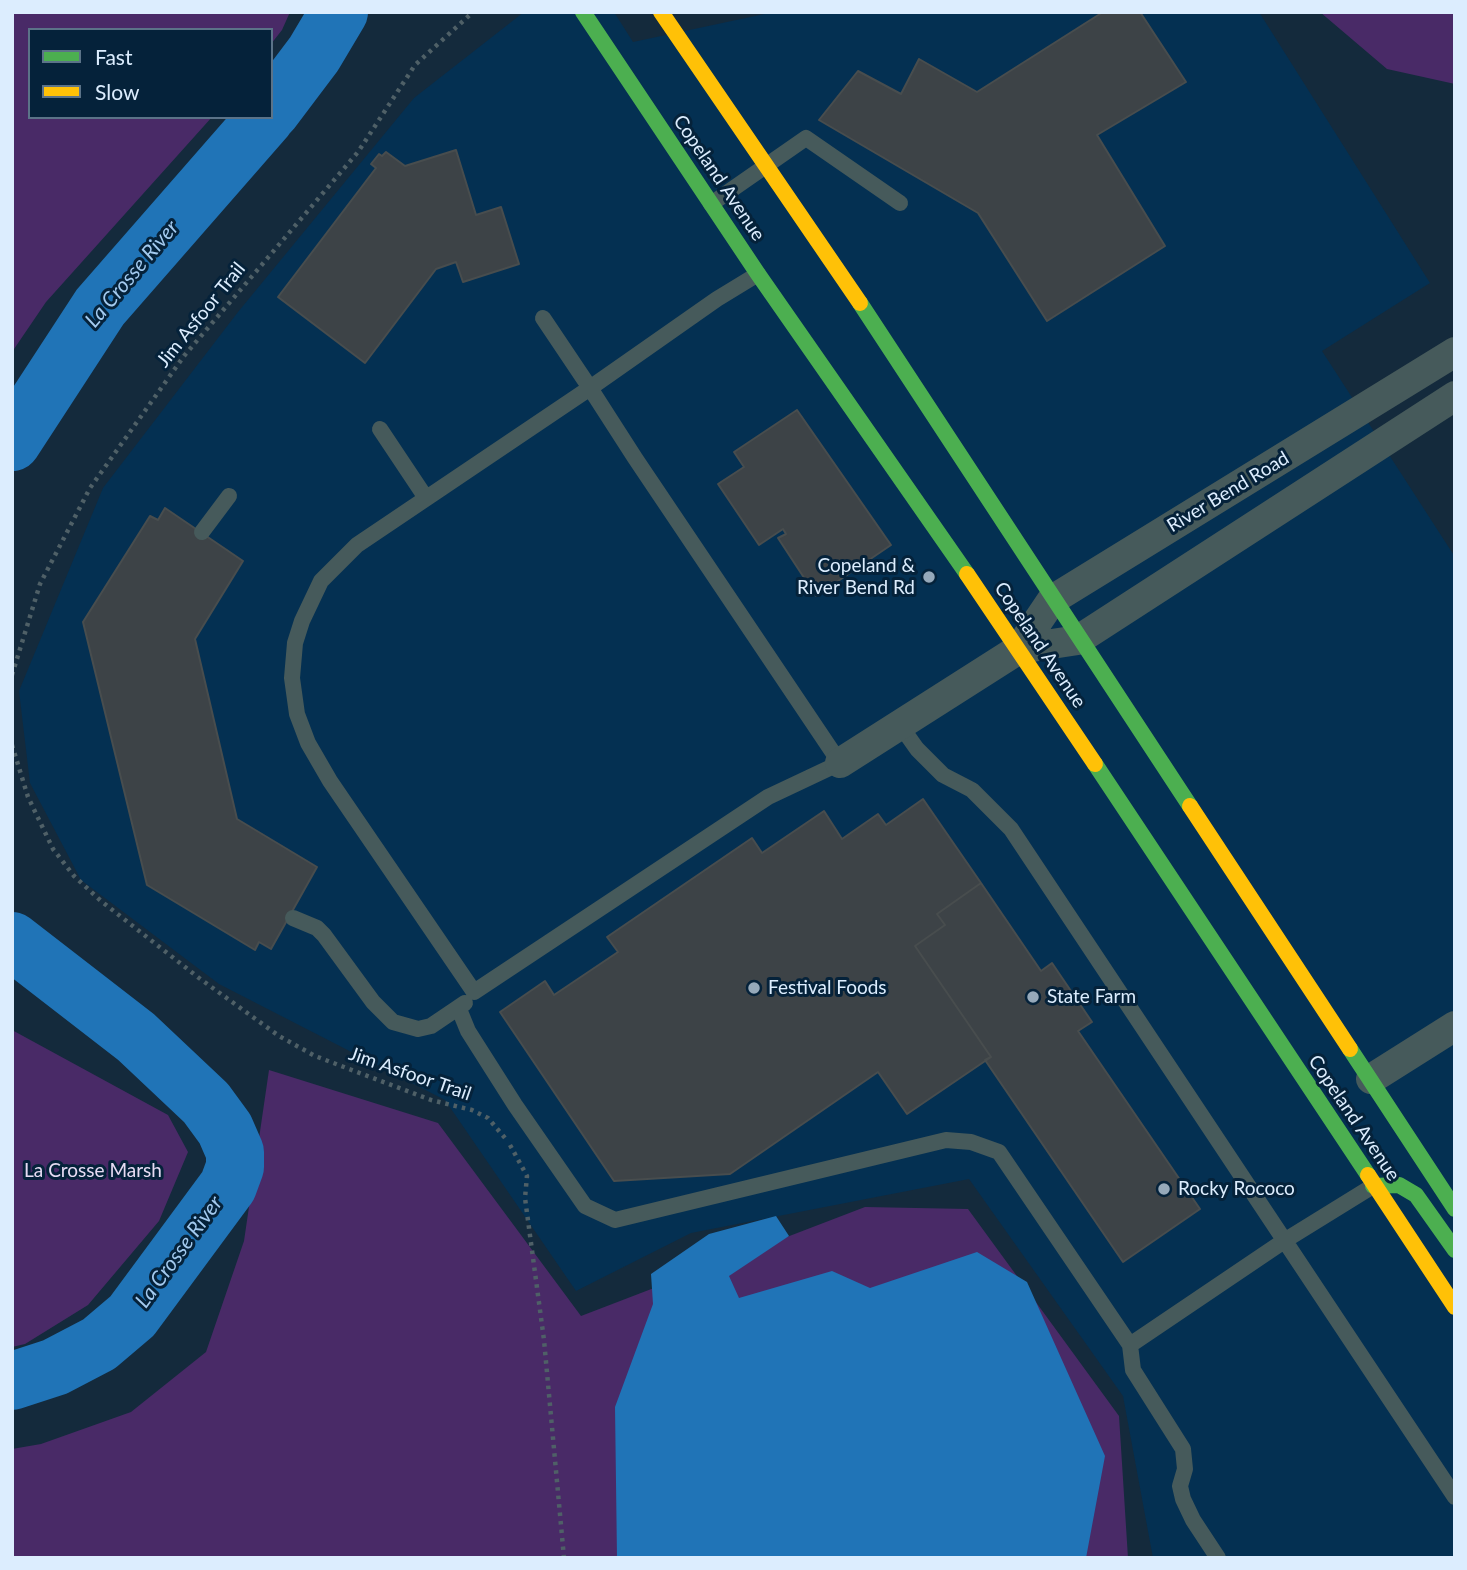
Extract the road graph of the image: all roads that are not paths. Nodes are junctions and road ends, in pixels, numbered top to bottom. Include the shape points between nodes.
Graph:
1 (583, 12) edge
2 (660, 12) edge
3 (765, 167) junction
4 (900, 203) dead end
5 (711, 204) junction
6 (758, 274) junction
7 (543, 318) dead end
8 (1445, 359) edge
9 (590, 388) junction
10 (1455, 395) edge
11 (380, 429) dead end
12 (229, 496) dead end
13 (426, 498) junction
14 (202, 532) dead end
15 (1052, 600) junction
16 (1078, 640) junction
17 (1019, 649) junction
18 (900, 725) junction
19 (840, 763) junction
20 (293, 918) dead end
21 (474, 992) junction
22 (459, 1009) junction
23 (1455, 1026) edge
24 (1371, 1080) junction
25 (1373, 1186) junction
26 (1455, 1209) edge
27 (1284, 1241) junction
28 (1455, 1250) edge
29 (1455, 1307) edge
30 (1130, 1345) junction
31 (1455, 1497) edge
32 (1218, 1558) edge

1 - 5 highway, Copeland Avenue
2 - 3 highway, Copeland Avenue
3 - 4 lane via 806,138
3 - 5 lane
3 - 15 highway, Copeland Avenue via 846,282
5 - 6 highway, Copeland Avenue
6 - 9 lane
6 - 17 highway, Copeland Avenue
7 - 9 lane
8 - 10 street
8 - 15 street, River Bend Road
9 - 13 lane
9 - 19 lane
10 - 16 street, River Bend Road
11 - 13 lane
12 - 14 lane
13 - 21 lane via 357,545 321,581 295,643 293,690 303,732 321,766
15 - 16 highway, Copeland Avenue
15 - 17 street, River Bend Road
16 - 17 street, River Bend Road
16 - 24 highway, Copeland Avenue
17 - 18 street, River Bend Road
17 - 25 highway, Copeland Avenue
18 - 19 street, River Bend Road
18 - 27 lane via 943,775 972,790 1011,829
19 - 21 lane via 768,797
20 - 22 lane via 324,935 393,1022 418,1029
21 - 22 lane
22 - 30 lane via 515,1105 585,1206 615,1220 946,1140 971,1142 999,1152
23 - 24 street
24 - 26 highway, Copeland Avenue
25 - 27 lane
25 - 28 highway via 1399,1185 1416,1195
25 - 29 highway, Copeland Avenue
27 - 30 lane
27 - 31 lane
30 - 32 lane via 1133,1370 1183,1449 1183,1499

